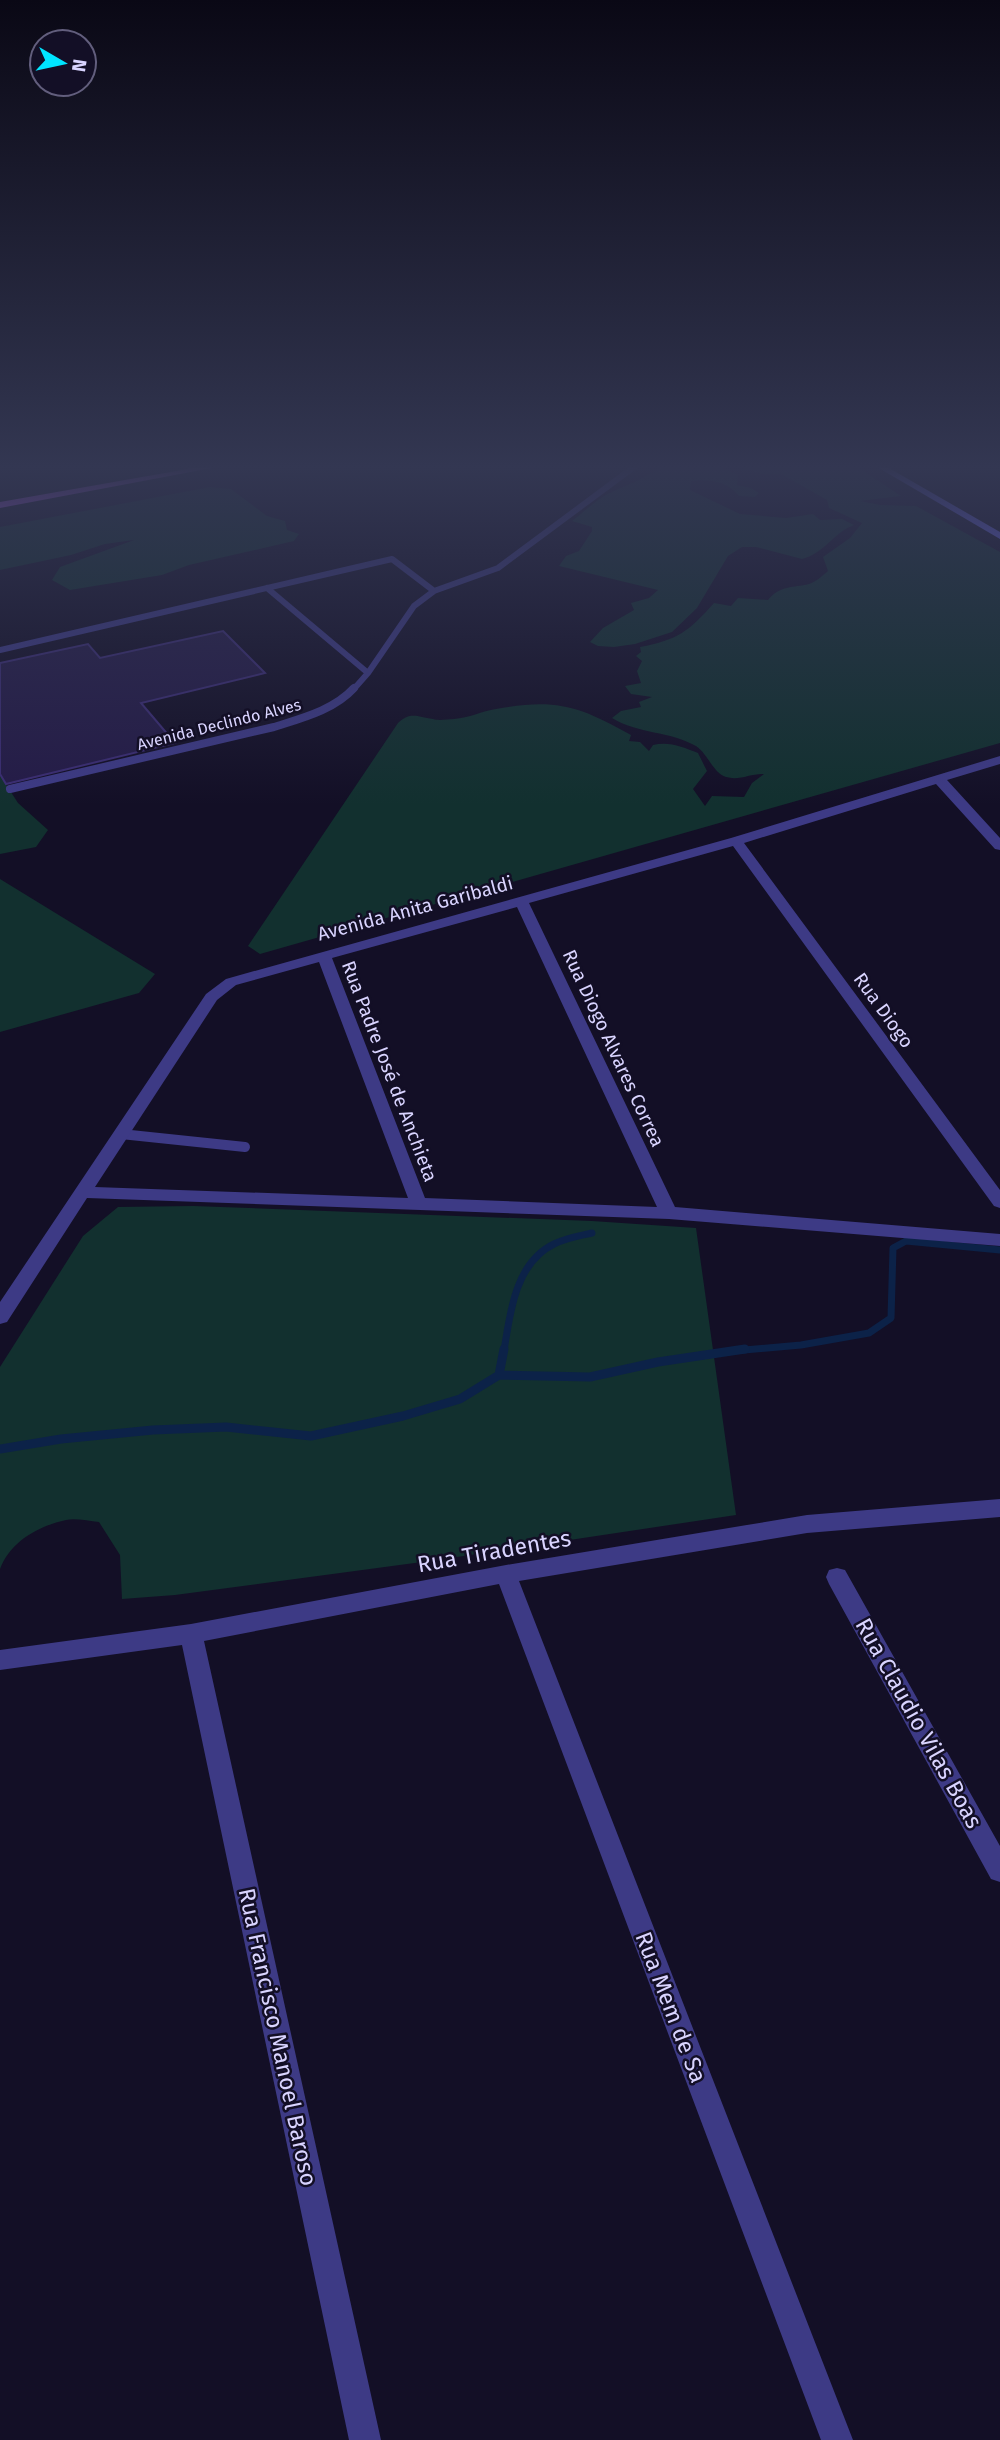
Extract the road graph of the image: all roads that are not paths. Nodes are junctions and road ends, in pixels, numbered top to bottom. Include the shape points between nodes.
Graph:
1 (310, 578) edge
2 (416, 578) edge
3 (471, 578) edge
4 (267, 588) junction
5 (434, 591) junction
6 (0, 650) edge
7 (368, 673) junction
8 (1000, 760) edge
9 (938, 778) junction
10 (10, 789) dead end
11 (736, 841) junction
12 (1000, 846) edge
13 (521, 901) junction
14 (324, 955) junction
15 (121, 1134) junction
16 (245, 1147) dead end
17 (83, 1192) junction
18 (418, 1202) junction
19 (1000, 1202) edge
20 (669, 1213) junction
21 (1000, 1240) edge
22 (0, 1317) edge
23 (1000, 1508) edge
24 (506, 1574) junction
25 (837, 1577) dead end
26 (191, 1633) junction
27 (0, 1660) edge
28 (1000, 1870) edge
29 (365, 2440) edge
30 (837, 2440) edge

1 - 4 lane
2 - 5 lane
3 - 5 lane, Avenida Declindo Alves
4 - 6 lane
4 - 7 lane
5 - 7 lane, Avenida Declindo Alves via 414,606
7 - 10 lane, Avenida Declindo Alves via 345,698 310,716
8 - 9 street, Avenida Anita Garibaldi
9 - 11 street, Avenida Anita Garibaldi
9 - 12 street
11 - 13 street, Avenida Anita Garibaldi
11 - 19 street, Rua Diogo
13 - 14 street, Avenida Anita Garibaldi
13 - 20 street, Rua Diogo Alvares Correa
14 - 15 street, Avenida Anita Garibaldi via 231,982 211,997
14 - 18 street, Rua Padre José de Anchieta
15 - 16 lane
15 - 17 street, Avenida Anita Garibaldi
17 - 18 street
17 - 22 street, Avenida Anita Garibaldi
18 - 20 street
20 - 21 street
23 - 24 street, Rua Tiradentes via 807,1524
24 - 26 street, Rua Tiradentes
24 - 30 street, Rua Mem de Sa
25 - 28 street, Rua Claudio Vilas Boas
26 - 27 street, Rua Tiradentes
26 - 29 street, Rua Francisco Manoel Baroso

